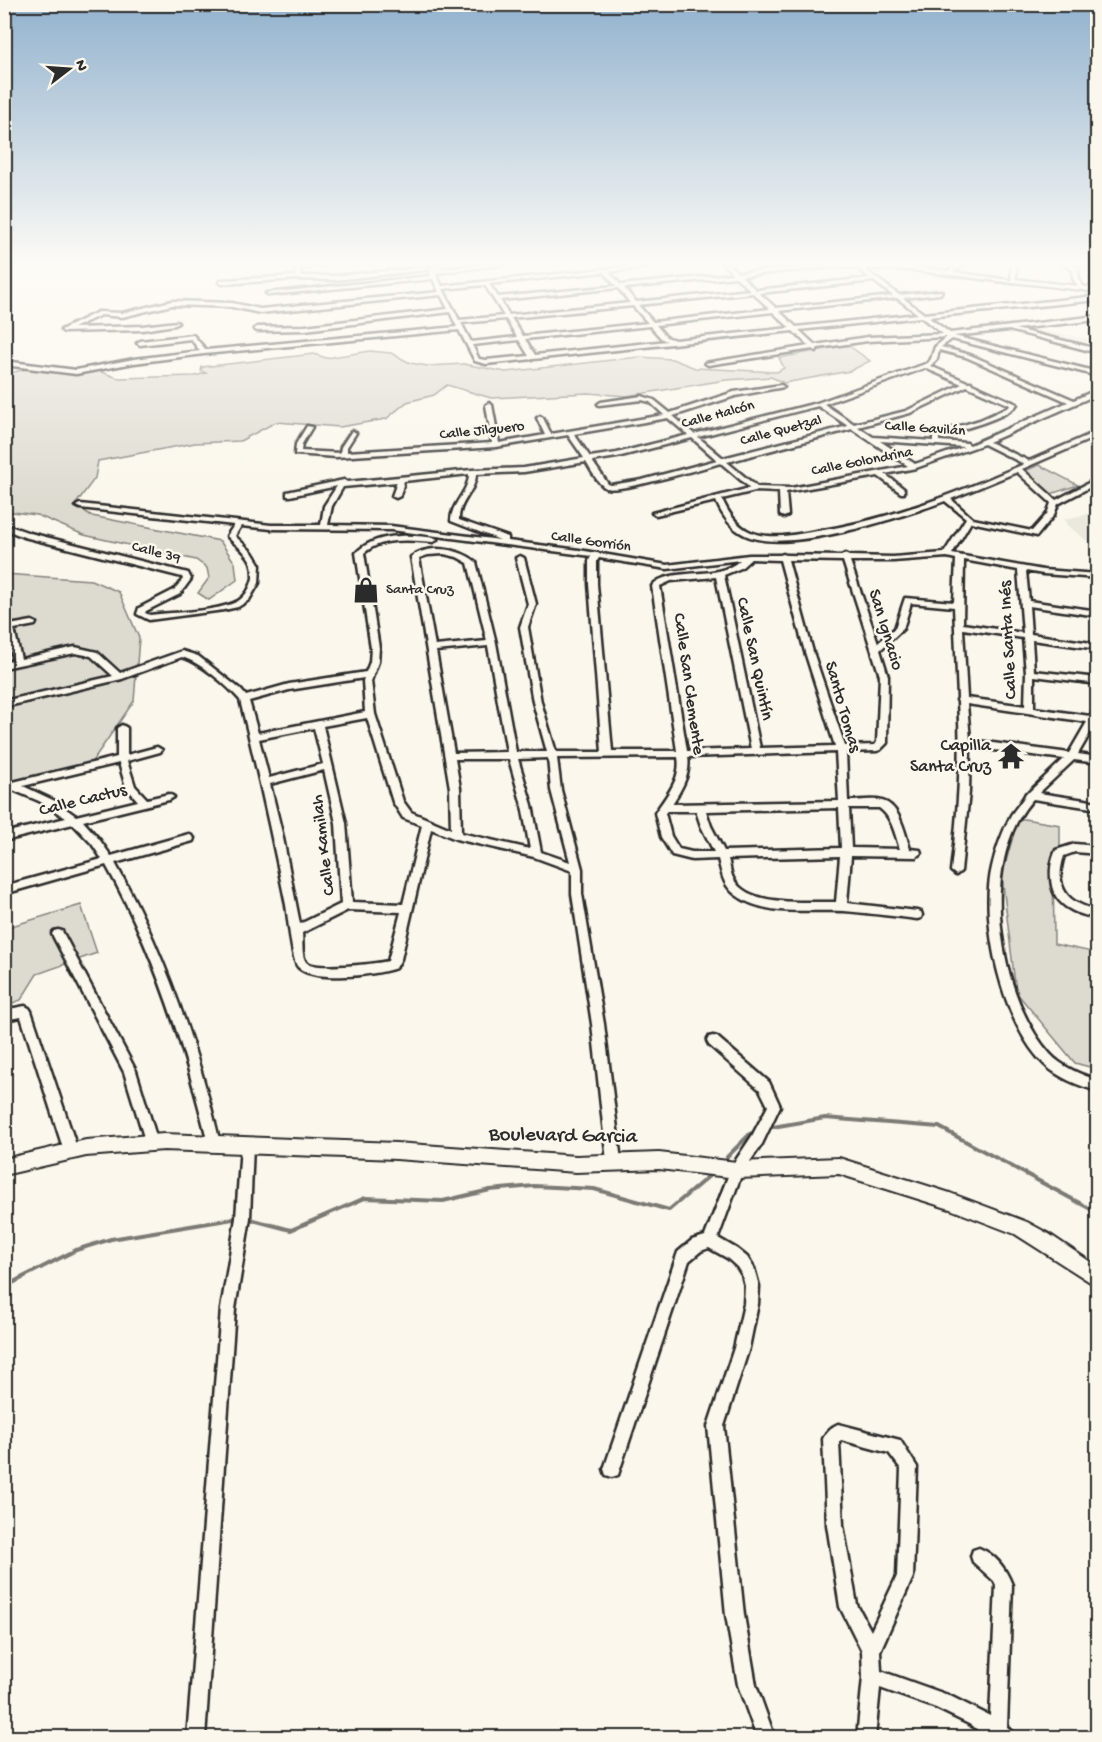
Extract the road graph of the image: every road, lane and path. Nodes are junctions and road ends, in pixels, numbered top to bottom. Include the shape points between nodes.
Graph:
1 (198, 344) edge
2 (301, 344) edge
3 (468, 344) edge
4 (524, 344) edge
5 (660, 344) edge
6 (811, 344) edge
7 (840, 344) edge
8 (941, 344) edge
9 (982, 344) edge
10 (1070, 344) edge
11 (937, 348) junction
12 (816, 349) junction
13 (1098, 351) edge
14 (204, 352) junction
15 (533, 357) junction
16 (4, 363) edge
17 (708, 363) dead end
18 (925, 366) junction
19 (1098, 374) edge
20 (969, 383) junction
21 (781, 387) dead end
22 (1098, 391) edge
23 (1074, 402) junction
24 (601, 404) dead end
25 (819, 404) junction
26 (489, 405) dead end
27 (668, 415) junction
28 (540, 418) dead end
29 (853, 425) junction
30 (309, 428) dead end
31 (353, 433) dead end
32 (570, 433) junction
33 (1098, 433) edge
34 (549, 437) junction
35 (692, 437) junction
36 (874, 439) junction
37 (984, 442) junction
38 (936, 443) junction
39 (496, 446) junction
40 (973, 446) junction
41 (343, 454) junction
42 (589, 461) junction
43 (720, 461) junction
44 (1030, 464) junction
45 (914, 467) junction
46 (1018, 469) junction
47 (472, 472) junction
48 (879, 474) junction
49 (401, 480) junction
50 (1098, 480) edge
51 (362, 483) junction
52 (755, 489) junction
53 (782, 490) junction
54 (902, 490) dead end
55 (290, 494) dead end
56 (396, 496) dead end
57 (718, 498) junction
58 (946, 498) junction
59 (1055, 503) junction
60 (81, 506) dead end
61 (656, 513) dead end
62 (784, 515) dead end
63 (970, 520) junction
64 (239, 524) junction
65 (4, 526) edge
66 (324, 528) junction
67 (480, 541) junction
68 (510, 544) junction
69 (597, 555) junction
70 (947, 555) junction
71 (783, 556) junction
72 (845, 556) junction
73 (960, 556) junction
74 (749, 557) junction
75 (520, 558) dead end
76 (1022, 568) junction
77 (720, 575) junction
78 (1098, 576) edge
79 (1024, 603) junction
80 (956, 605) junction
81 (1098, 614) edge
82 (32, 623) dead end
83 (959, 626) junction
84 (7, 629) edge
85 (1025, 637) junction
86 (492, 643) junction
87 (1098, 647) edge
88 (431, 649) junction
89 (876, 649) junction
90 (18, 662) junction
91 (4, 665) edge
92 (1030, 673) junction
93 (370, 674) junction
94 (119, 677) junction
95 (1098, 681) edge
96 (244, 699) junction
97 (961, 700) junction
98 (4, 704) edge
99 (1029, 711) junction
100 (370, 714) junction
101 (1096, 717) edge
102 (318, 724) junction
103 (122, 728) dead end
104 (254, 737) junction
105 (965, 743) junction
106 (841, 749) junction
107 (157, 750) dead end
108 (756, 751) junction
109 (512, 754) junction
110 (552, 754) junction
111 (607, 754) junction
112 (683, 754) junction
113 (1073, 755) junction
114 (448, 756) junction
115 (122, 759) junction
116 (1098, 760) edge
117 (328, 766) junction
118 (264, 782) junction
119 (7, 785) edge
120 (1029, 795) junction
121 (169, 797) dead end
122 (146, 803) junction
123 (845, 803) junction
124 (1098, 806) edge
125 (664, 808) junction
126 (700, 808) junction
127 (76, 821) junction
128 (427, 825) junction
129 (456, 835) junction
130 (4, 837) edge
131 (189, 838) dead end
132 (1098, 850) edge
133 (846, 852) junction
134 (536, 854) junction
135 (722, 856) junction
136 (110, 861) junction
137 (577, 869) junction
138 (956, 872) dead end
139 (4, 890) edge
140 (347, 906) junction
141 (841, 906) junction
142 (406, 908) junction
143 (1098, 914) edge
144 (917, 915) dead end
145 (296, 931) junction
146 (58, 934) dead end
147 (4, 1015) edge
148 (713, 1041) dead end
149 (1098, 1086) edge
150 (152, 1143) junction
151 (214, 1143) junction
152 (247, 1145) junction
153 (71, 1151) junction
154 (614, 1161) junction
155 (4, 1167) edge
156 (737, 1170) junction
157 (710, 1241) junction
158 (1098, 1278) edge
159 (612, 1469) dead end
160 (979, 1556) dead end
161 (871, 1650) junction
162 (872, 1677) junction
163 (1003, 1734) edge
164 (196, 1737) edge
165 (766, 1737) edge
166 (866, 1737) edge

1 - 14 street
2 - 14 street
3 - 15 street via 477,360
4 - 15 street
5 - 15 street
6 - 12 street
7 - 12 street
8 - 11 street
9 - 19 street
10 - 13 street
11 - 18 street via 932,363
11 - 23 street via 968,356
12 - 17 street
14 - 16 street via 121,362 86,371 63,372
18 - 20 street
18 - 25 street, Calle Halcón
20 - 29 street, Calle Quetzal via 908,412
20 - 38 street via 1014,404 1012,408 939,434
21 - 27 street, Calle Jilguero via 741,392
22 - 23 street, Calle Golondrina
23 - 37 street, Calle Golondrina
24 - 27 street via 645,398
25 - 29 street
25 - 35 street, Calle Halcón
26 - 39 street
27 - 32 street, Calle Jilguero
27 - 35 street
28 - 34 street
29 - 36 street
29 - 43 street, Calle Quetzal
30 - 41 street, Calle Jilguero via 297,453
31 - 41 street
32 - 34 street, Calle Jilguero
32 - 42 street
33 - 44 street
34 - 39 street, Calle Jilguero
35 - 42 street, Calle Halcón
35 - 43 street
36 - 38 street, Calle Gavilán
36 - 45 street
37 - 40 street, Calle Golondrina
37 - 44 street, Calle Gavilán
38 - 40 street, Calle Gavilán
39 - 41 street, Calle Jilguero
40 - 45 street, Calle Golondrina
42 - 43 street, Calle Quetzal via 607,486 642,482
42 - 47 street, Calle Halcón
43 - 52 street
44 - 46 street
45 - 48 street, Calle Golondrina
46 - 58 street
46 - 59 street
47 - 49 street, Calle Halcón
47 - 68 street via 473,479 455,509 455,520
48 - 53 street, Calle Golondrina
48 - 54 street
49 - 51 street, Calle Halcón
49 - 56 street
50 - 59 street
51 - 55 street via 338,483
51 - 66 street, Calle Halcón via 341,485 328,506
52 - 53 street, Calle Golondrina
52 - 57 street, Calle Golondrina
53 - 62 street
57 - 58 street via 730,523 766,539 825,533
57 - 61 street, Calle Golondrina
58 - 63 street
59 - 63 street via 1034,534
60 - 64 street, Calle Gorrión
63 - 70 street
64 - 65 street, Calle 39 via 231,536 248,551 257,570 249,596 236,605 149,618 141,614 142,610 184,586 185,575
64 - 66 street, Calle Gorrión
66 - 67 street, Calle Gorrión via 391,528
67 - 68 street, Calle Gorrión
67 - 93 street via 413,539 363,548 360,554 375,648
68 - 69 street, Calle Gorrión
69 - 74 street, Calle Gorrión via 667,567
69 - 111 street via 593,561 593,584
70 - 72 street, Calle Gorrión via 893,559
70 - 73 street, Calle Gorrión
71 - 72 street, Calle Gorrión
71 - 74 street, Calle Gorrión
71 - 106 street, Santo Tomas via 808,652
72 - 89 street, San Ignacio
73 - 76 street, Calle Gorrión
73 - 80 street
74 - 77 street, Calle San Clemente via 739,567
75 - 110 street via 532,604 524,627 537,702
76 - 78 street, Calle Gorrión
76 - 79 street, Calle Santa Inés
77 - 108 street, Calle San Quintín
77 - 112 street, Calle San Clemente via 668,580 656,586
79 - 81 street
79 - 85 street, Calle Santa Inés
80 - 83 street
80 - 89 street via 908,600 899,629
82 - 84 street
83 - 85 street
83 - 97 street
84 - 90 street
85 - 87 street
85 - 92 street, Calle Santa Inés
86 - 88 street
86 - 88 street via 472,562 462,555 425,552 415,558
86 - 109 street
88 - 114 street
89 - 106 street, San Ignacio via 884,676 882,743 877,748
90 - 91 street
90 - 94 street via 75,650 94,654
92 - 95 street
92 - 99 street, Calle Santa Inés
93 - 96 street via 289,687
93 - 100 street
94 - 96 street via 182,654 195,658
94 - 98 street
96 - 104 street
97 - 99 street
97 - 105 street
99 - 101 street
100 - 102 street
100 - 128 street via 398,802 407,815
101 - 113 street
102 - 104 street
102 - 117 street, Calle Kamilah
103 - 115 street
104 - 118 street
105 - 113 street
105 - 138 street via 965,796
106 - 108 street
106 - 123 street, Santo Tomas
107 - 115 street
108 - 112 street
109 - 110 street
109 - 114 street
109 - 134 street
110 - 111 street
110 - 137 street via 556,790
111 - 112 street
112 - 125 street, Calle San Clemente via 682,777
113 - 116 street
113 - 120 street
114 - 129 street
115 - 119 street
115 - 122 street via 131,787
117 - 118 street
117 - 140 street, Calle Kamilah via 340,823
118 - 145 street
119 - 127 street via 46,800
120 - 124 street
120 - 149 street via 998,861 994,910 999,948 1030,1039 1047,1060
121 - 122 street, Calle Cactus
122 - 127 street, Calle Cactus
123 - 126 street
123 - 133 street, Santo Tomas
123 - 133 street via 886,806 911,853
125 - 126 street
125 - 135 street via 659,818 676,852
126 - 135 street via 703,822
127 - 130 street, Calle Cactus
127 - 136 street
128 - 129 street
128 - 142 street
129 - 134 street
131 - 136 street
132 - 143 street via 1075,848 1060,853 1056,859 1056,884 1065,902
133 - 135 street
133 - 141 street, Santo Tomas
134 - 137 street
135 - 141 street via 731,884 750,897 782,906
136 - 139 street
136 - 151 street via 159,964 189,1044
137 - 154 street
140 - 142 street, Calle Kamilah
140 - 145 street
141 - 144 street
142 - 145 street via 395,959 386,967 305,967 299,961
146 - 150 street via 130,1071
147 - 153 street via 25,1011
148 - 156 street via 765,1086 774,1106
150 - 151 main road, Boulevard Garcia
150 - 153 main road, Boulevard Garcia
151 - 152 main road, Boulevard Garcia
152 - 154 main road, Boulevard Garcia via 576,1164
152 - 164 street via 243,1218 227,1320
153 - 155 main road, Boulevard Garcia
154 - 156 main road, Boulevard Garcia via 659,1161
156 - 157 street
156 - 158 main road, Boulevard Garcia via 839,1166 880,1178 1021,1228
157 - 159 street via 697,1245 683,1257
157 - 165 street via 742,1262 753,1284 751,1309 716,1426 735,1615 747,1684
160 - 163 street via 1000,1575 1004,1586
161 - 161 street via 905,1577 909,1467 894,1446 838,1432 831,1439 835,1525 849,1607
161 - 162 street
162 - 163 street via 926,1693 985,1721
162 - 166 street

